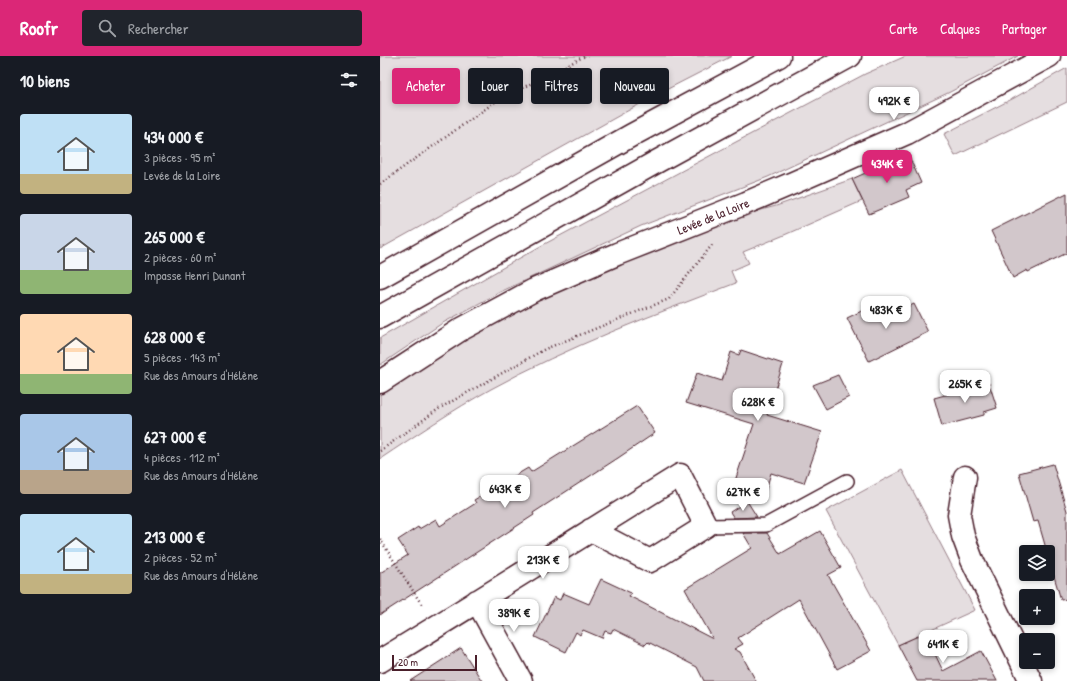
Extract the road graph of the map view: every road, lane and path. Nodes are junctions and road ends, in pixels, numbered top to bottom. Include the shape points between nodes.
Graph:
1 (585, 56) edge
2 (779, 56) edge
3 (850, 56) edge
4 (1050, 56) edge
5 (380, 184) edge
6 (712, 245) dead end
7 (380, 277) edge
8 (380, 317) edge
9 (380, 382) edge
10 (380, 451) edge
11 (965, 477) dead end
12 (847, 480) dead end
13 (706, 526) junction
14 (591, 530) junction
15 (380, 539) edge
16 (477, 601) junction
17 (436, 627) junction
18 (380, 661) edge
19 (521, 681) edge
20 (1031, 681) edge

1 - 5 path via 495,102
2 - 7 main road via 632,135
3 - 8 main road
4 - 9 main road, Levée de la Loire via 907,133 746,203 534,290 460,330
6 - 10 path via 669,299 545,349 440,408
11 - 20 main road via 959,515 963,536 972,560
12 - 13 lane via 766,525
13 - 14 main road via 650,561
13 - 14 main road via 680,475
14 - 16 main road
15 - 17 path
16 - 17 main road
16 - 19 main road
17 - 18 main road

